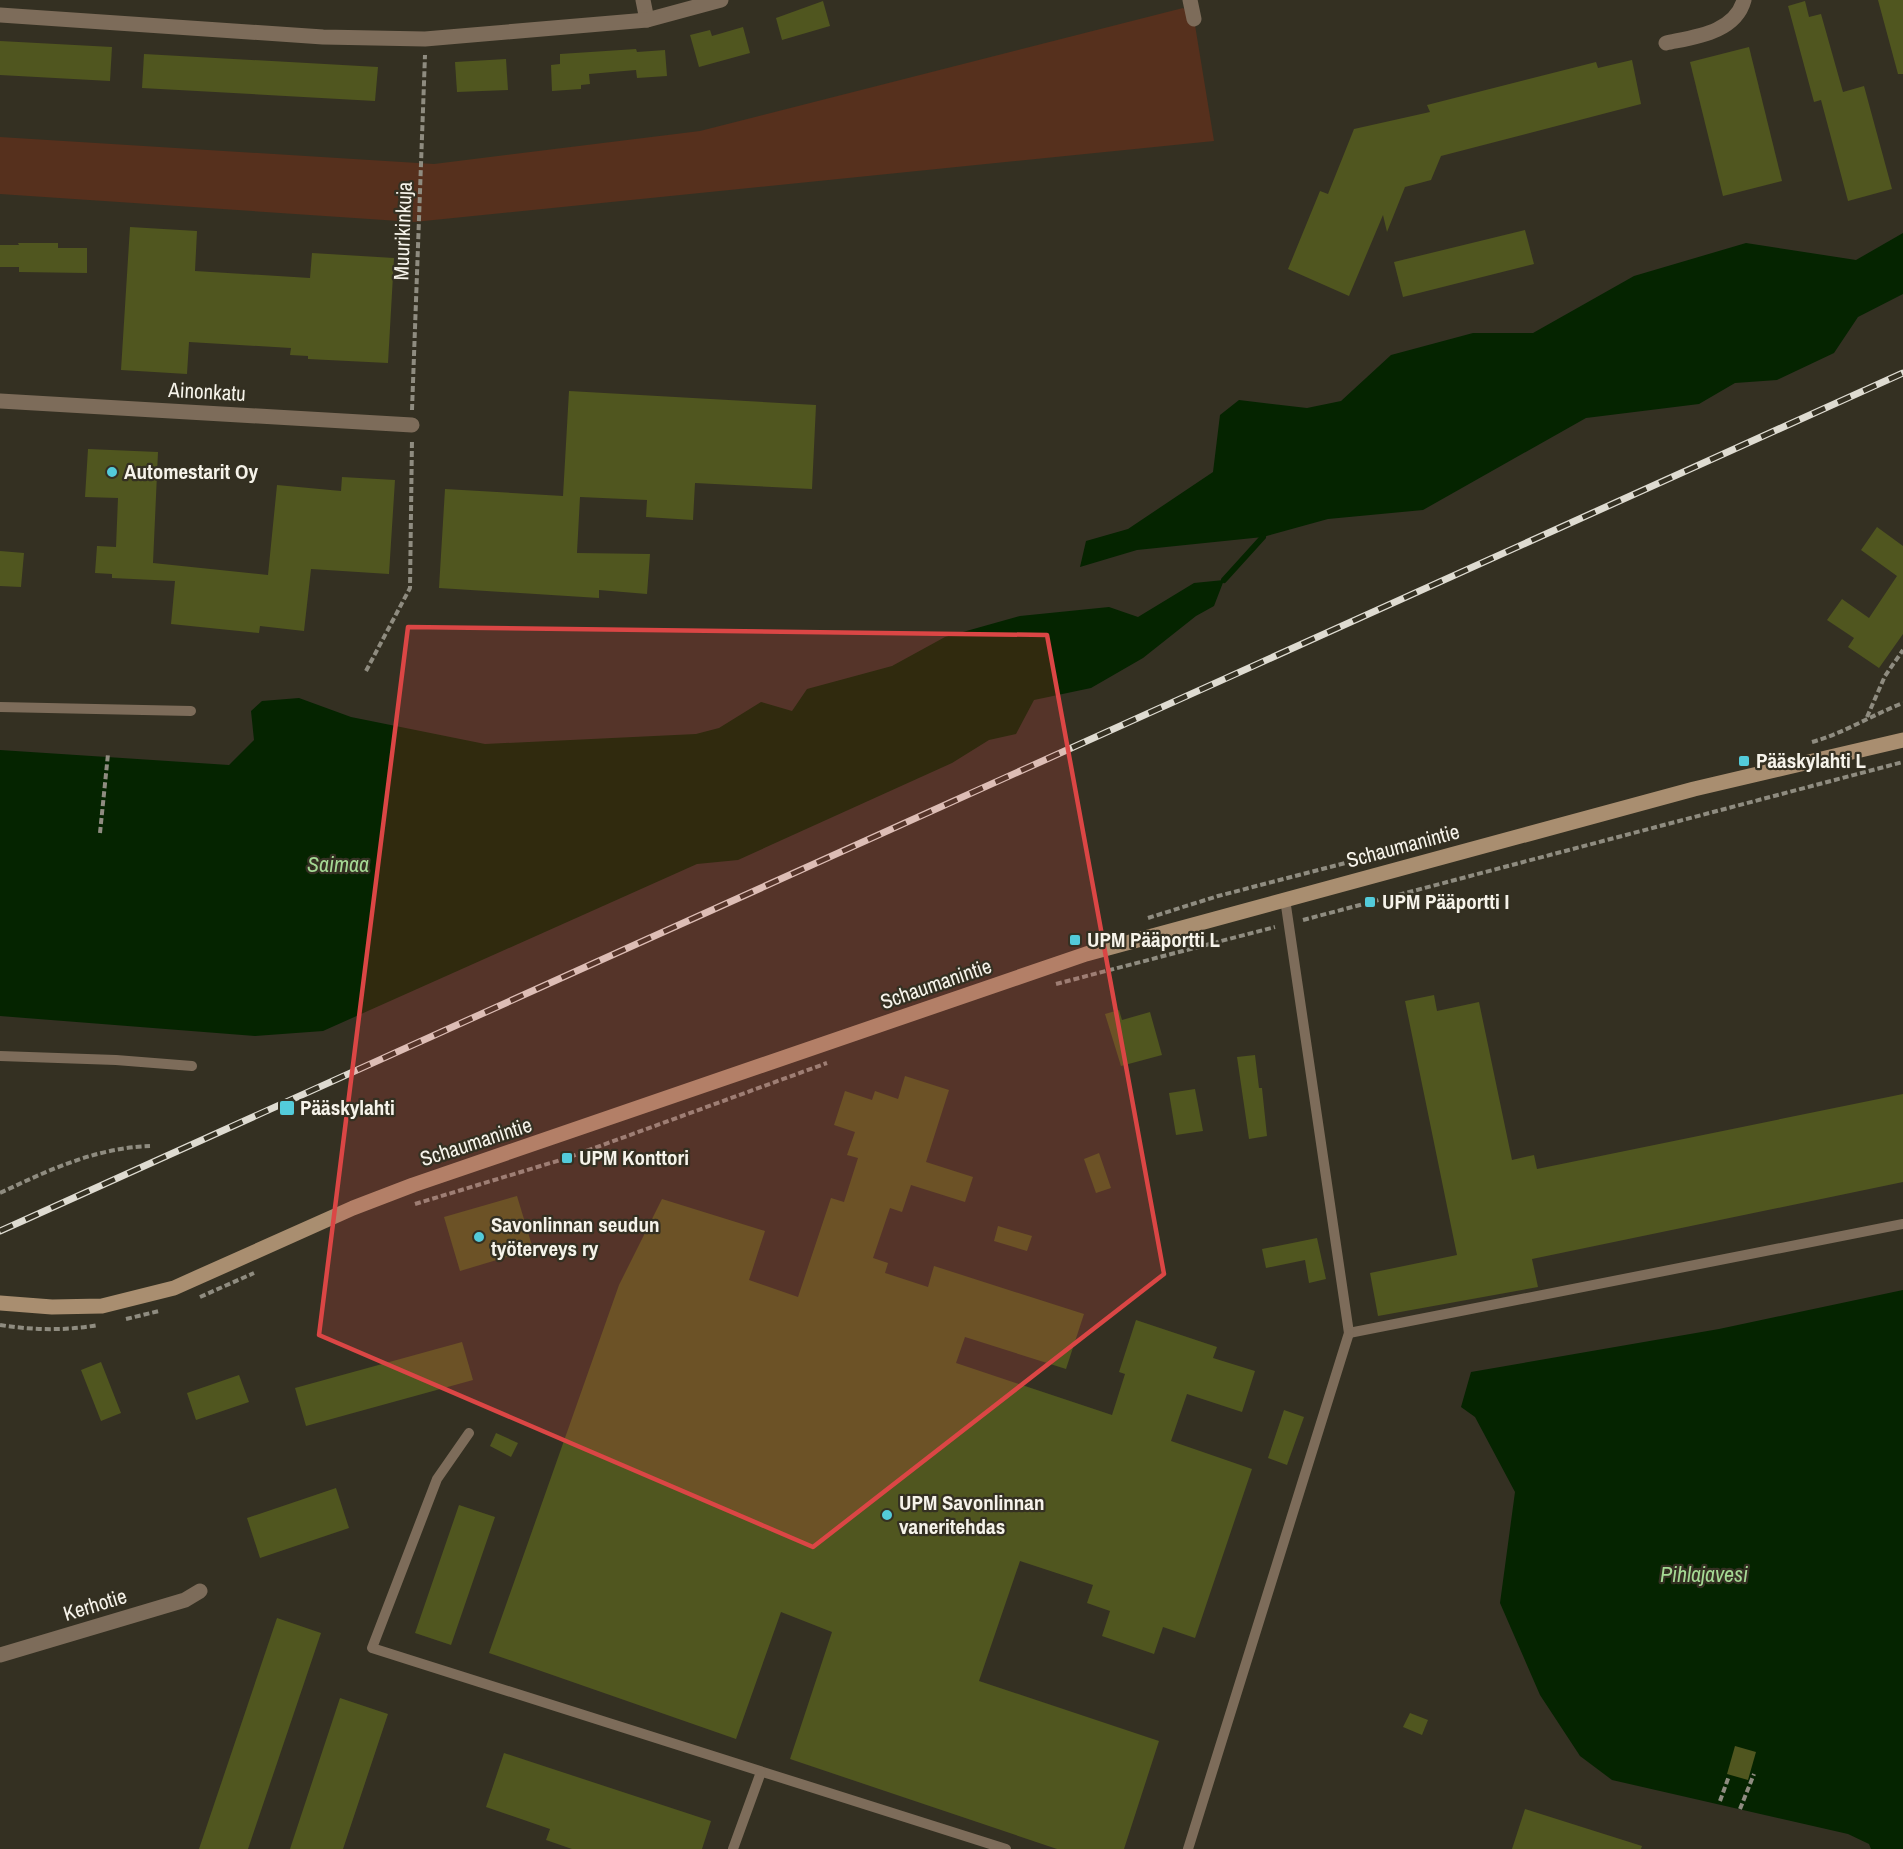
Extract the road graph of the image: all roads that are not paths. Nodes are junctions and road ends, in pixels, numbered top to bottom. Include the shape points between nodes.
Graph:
1 (643, 0) edge
2 (721, 0) edge
3 (1190, 0) edge
4 (1744, 0) edge
5 (0, 15) edge
6 (1194, 19) dead end
7 (647, 20) junction
8 (1666, 43) dead end
9 (0, 401) edge
10 (412, 424) road end
11 (0, 706) edge
12 (191, 711) dead end
13 (1903, 740) edge
14 (1285, 899) junction
15 (0, 1056) edge
16 (192, 1066) dead end
17 (1903, 1224) edge
18 (0, 1303) edge
19 (1348, 1333) junction
20 (469, 1433) dead end
21 (200, 1591) dead end
22 (0, 1655) edge
23 (761, 1772) junction
24 (733, 1849) edge
25 (1006, 1849) edge
26 (1188, 1849) edge

1 - 7 street
2 - 7 street
3 - 6 street
4 - 8 street via 1730,22 1707,33
5 - 7 street via 323,37 425,39
9 - 10 street, Ainonkatu
11 - 12 lane
13 - 14 street, Schaumanintie via 1694,789
14 - 18 street, Schaumanintie via 1086,954 413,1185 174,1288 102,1306 52,1308
14 - 19 lane
15 - 16 lane via 116,1059
17 - 19 lane
19 - 26 lane
20 - 23 lane via 437,1479 372,1648
21 - 22 street, Kerhotie via 185,1600
23 - 24 lane
23 - 25 lane

